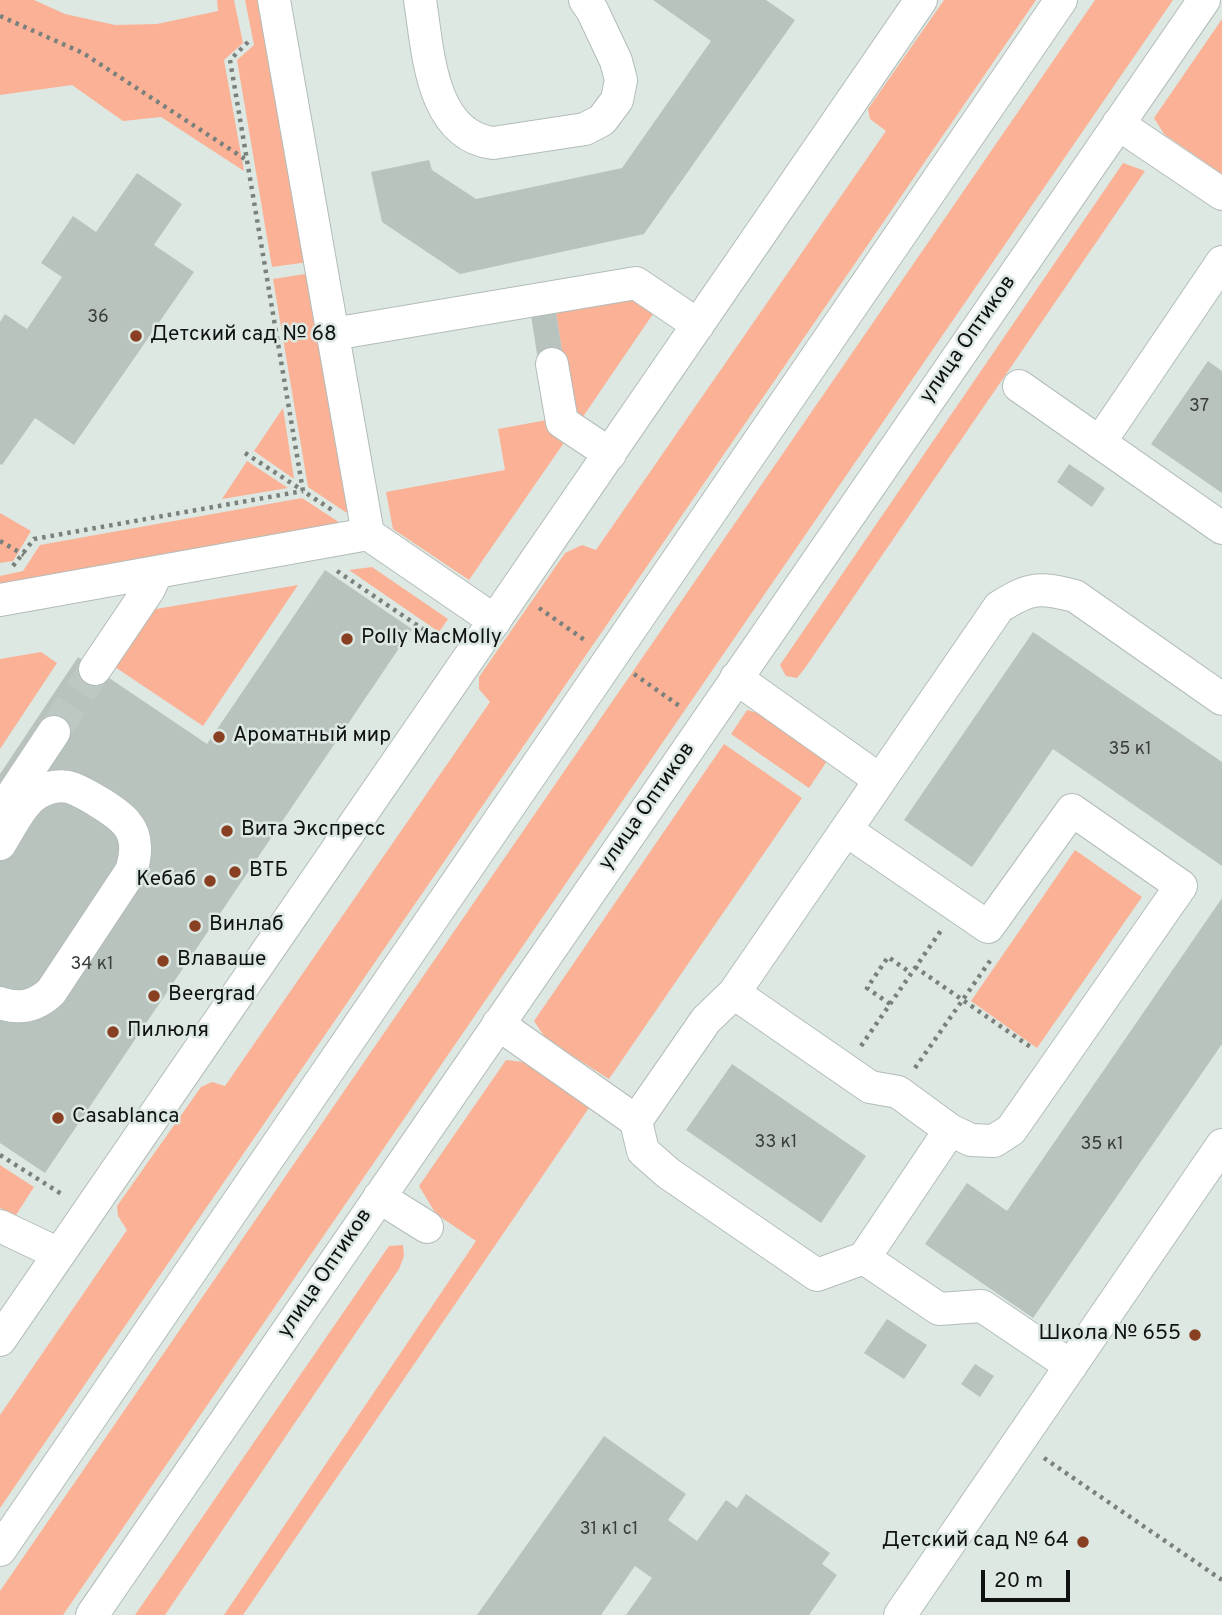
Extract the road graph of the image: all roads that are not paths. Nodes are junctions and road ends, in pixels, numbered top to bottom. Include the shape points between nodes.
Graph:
1 (274, 0) edge
2 (420, 0) edge
3 (585, 0) edge
4 (921, 0) edge
5 (1061, 0) edge
6 (1204, 0) edge
7 (1118, 124) junction
8 (1222, 194) edge
9 (1222, 262) edge
10 (698, 325) junction
11 (333, 334) junction
12 (552, 364) dead end
13 (1019, 386) dead end
14 (1100, 442) junction
15 (610, 454) junction
16 (1222, 528) edge
17 (369, 534) junction
18 (147, 579) junction
19 (0, 600) edge
20 (495, 621) junction
21 (95, 668) tunnel mouth
22 (736, 678) junction
23 (1222, 699) edge
24 (54, 732) tunnel mouth
25 (880, 780) junction
26 (0, 812) edge
27 (846, 830) junction
28 (0, 844) edge
29 (734, 993) junction
30 (0, 1003) edge
31 (498, 1024) junction
32 (636, 1121) junction
33 (950, 1130) junction
34 (1222, 1145) edge
35 (379, 1197) junction
36 (0, 1226) edge
37 (427, 1227) dead end
38 (59, 1254) junction
39 (864, 1258) junction
40 (0, 1340) edge
41 (1072, 1366) junction
42 (0, 1550) edge
43 (92, 1615) edge
44 (900, 1615) edge

1 - 11 street
2 - 3 street via 434,84 446,112 468,135 493,143 585,129 602,120 617,100 621,80 616,61
4 - 10 street
5 - 42 street
6 - 7 street, улица Оптиков
7 - 8 street
7 - 22 street, улица Оптиков
9 - 14 street
10 - 11 street via 636,284
10 - 15 street
11 - 17 street
12 - 15 street via 562,422
13 - 14 street
14 - 16 street
15 - 20 street
17 - 18 street
17 - 20 street
18 - 19 street
18 - 21 street
20 - 38 street
22 - 25 street
22 - 31 street, улица Оптиков
23 - 25 street via 1075,596 1047,589 1022,593 999,607
24 - 26 street
25 - 27 street
27 - 29 street
27 - 33 street via 989,927 1072,810 1181,886 1011,1130 994,1141 971,1140
28 - 30 street via 31,797 60,786 71,787 127,823 135,846 131,871 51,992 30,1006
29 - 32 street via 706,1020
29 - 33 street via 870,1087 898,1092
31 - 32 street
31 - 35 street, улица Оптиков
32 - 39 street via 643,1151 668,1173 817,1275
33 - 39 street
34 - 41 street
35 - 37 street
35 - 43 street, улица Оптиков
36 - 38 street
38 - 40 street
39 - 41 street via 939,1309 982,1306
41 - 44 street

